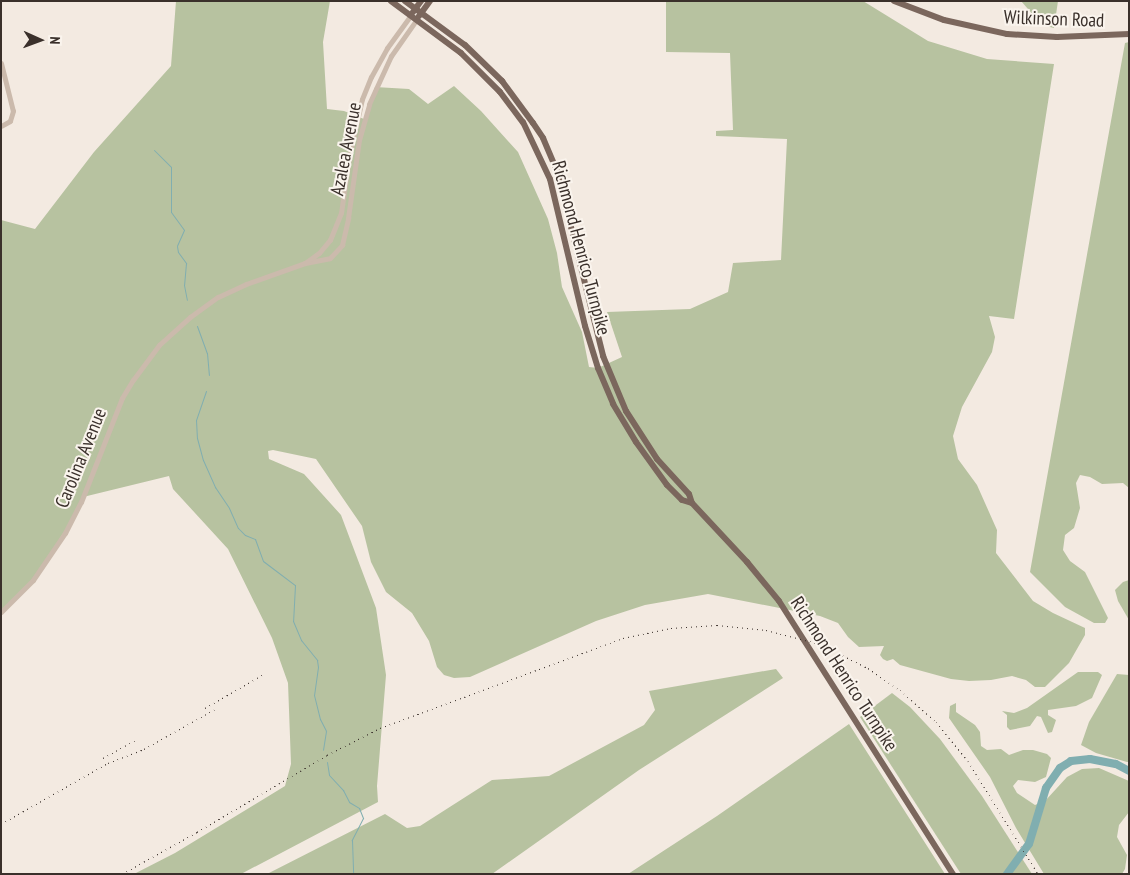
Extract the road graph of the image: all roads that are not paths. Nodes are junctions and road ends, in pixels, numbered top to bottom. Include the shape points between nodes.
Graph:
1 (391, 1) edge
2 (405, 1) edge
3 (421, 1) edge
4 (430, 1) edge
5 (896, 2) edge
6 (419, 11) junction
7 (414, 17) junction
8 (1129, 34) edge
9 (1, 63) edge
10 (1, 126) edge
11 (305, 263) junction
12 (190, 317) joint
13 (692, 503) junction
14 (1, 612) edge
15 (953, 874) edge

1 - 7 main road, Richmond Henrico Turnpike
2 - 6 main road, Richmond Henrico Turnpike
3 - 6 main road, Azalea Avenue
4 - 6 main road, Azalea Avenue
5 - 8 main road, Wilkinson Road via 960,25 1007,34 1058,37
6 - 7 main road, Azalea Avenue
6 - 13 main road, Richmond Henrico Turnpike via 465,45 502,81 543,138 564,196 603,356 626,410 657,459
7 - 11 street, Azalea Avenue via 387,48 371,76 362,99 349,157 341,213 333,234 319,253
7 - 11 street, Azalea Avenue via 391,56 369,104 342,246 330,258
7 - 13 main road, Richmond Henrico Turnpike via 475,67 523,122 550,179 585,326 613,404 667,485 682,500
9 - 10 street via 13,109 12,118
11 - 12 street, Azalea Avenue via 231,290
12 - 14 street, Carolina Avenue via 159,345 132,380 65,533 33,580
13 - 15 main road, Richmond Henrico Turnpike via 779,601

